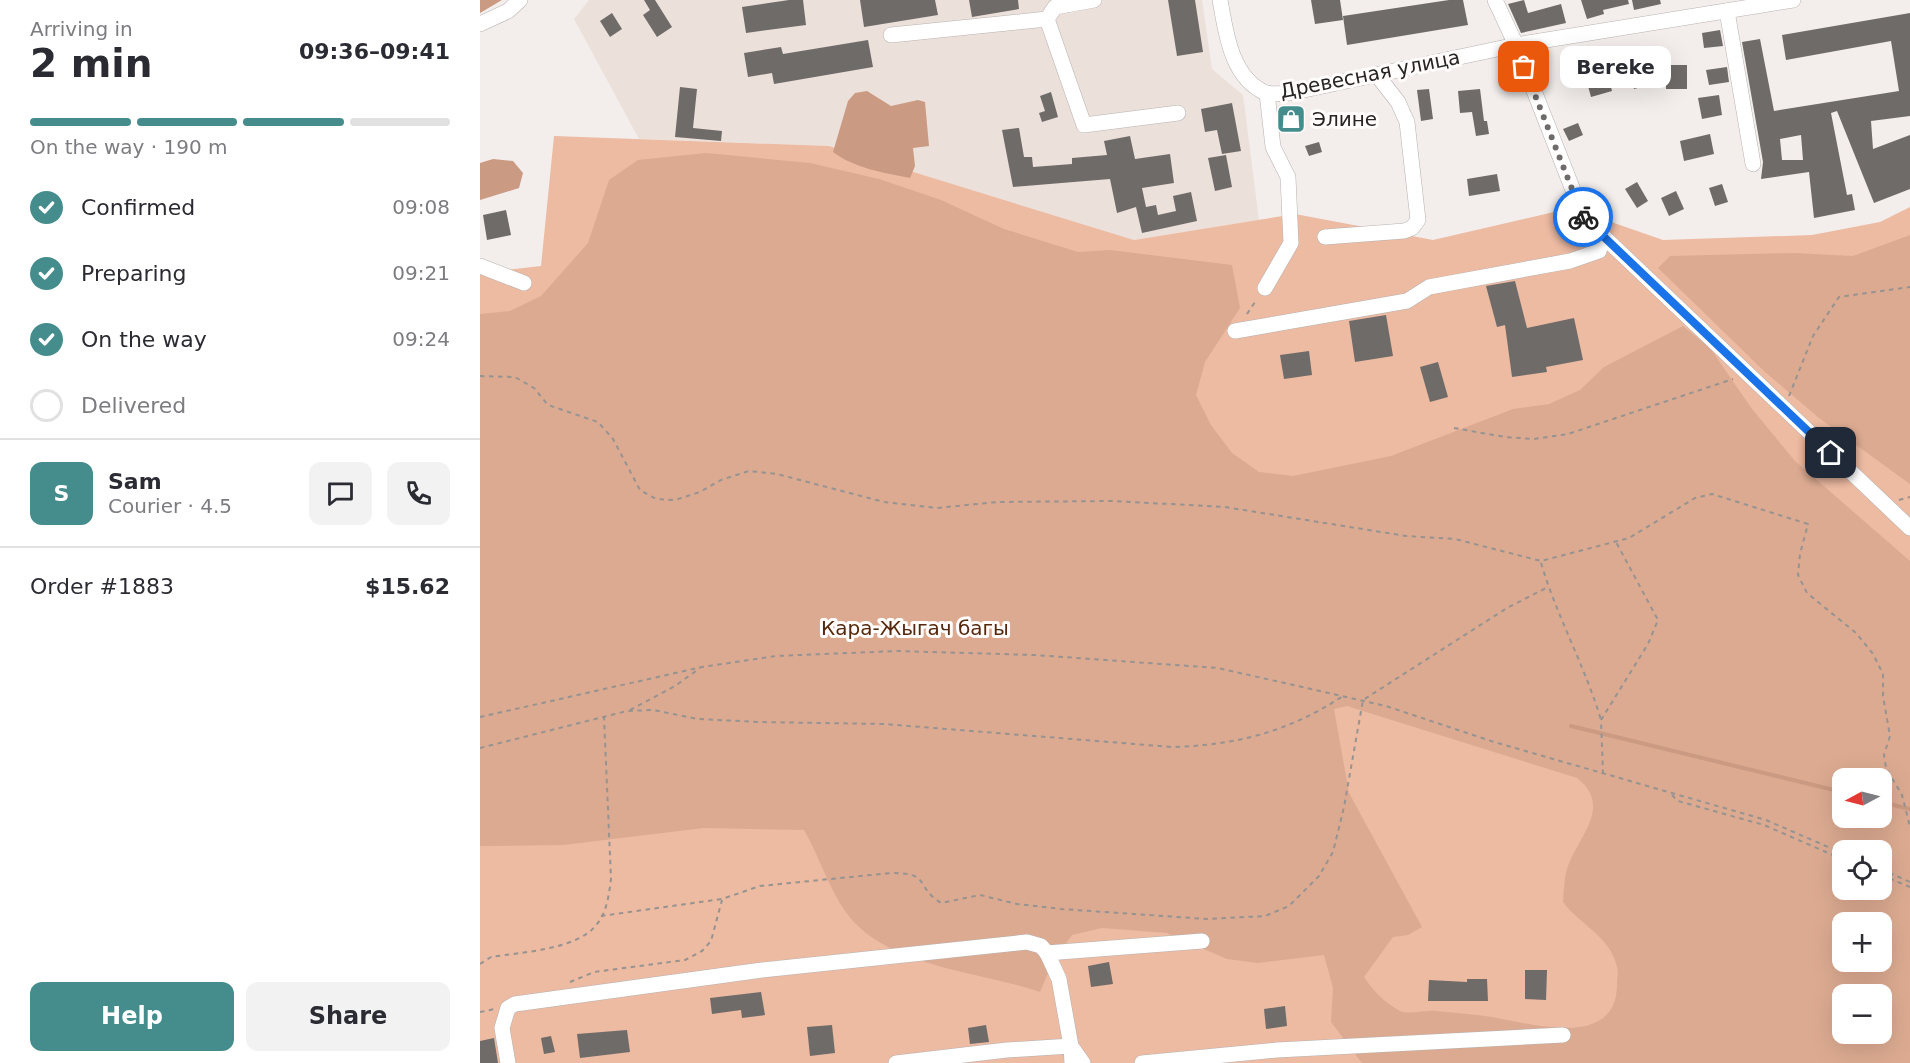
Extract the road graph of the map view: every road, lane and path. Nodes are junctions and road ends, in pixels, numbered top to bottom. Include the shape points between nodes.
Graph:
1 (520, 0) edge
2 (1094, 0) edge
3 (1220, 0) edge
4 (1495, 0) edge
5 (1793, 0) edge
6 (1727, 11) junction
7 (1047, 19) junction
8 (480, 24) edge
9 (891, 35) dead end
10 (1516, 45) junction
11 (1377, 75) junction
12 (1268, 93) junction
13 (1178, 113) dead end
14 (1753, 164) dead end
15 (1325, 237) dead end
16 (1603, 237) junction
17 (480, 266) edge
18 (524, 283) dead end
19 (1910, 287) edge
20 (1265, 288) joint
21 (1235, 331) joint
22 (1747, 374) junction
23 (480, 376) edge
24 (1784, 408) junction
25 (1454, 428) dead end
26 (1910, 528) edge
27 (1616, 542) junction
28 (1541, 561) junction
29 (1548, 587) junction
30 (702, 667) junction
31 (1343, 696) junction
32 (1363, 700) junction
33 (627, 711) junction
34 (480, 717) edge
35 (604, 717) junction
36 (1601, 720) junction
37 (480, 748) edge
38 (1603, 774) junction
39 (1670, 793) junction
40 (1910, 827) edge
41 (1832, 849) edge
42 (1832, 855) edge
43 (1892, 875) edge
44 (1892, 880) edge
45 (1910, 882) edge
46 (1910, 887) edge
47 (722, 899) junction
48 (601, 916) junction
49 (1202, 941) dead end
50 (1047, 953) junction
51 (480, 964) edge
52 (560, 985) dead end
53 (500, 1008) dead end
54 (480, 1012) edge
55 (1563, 1035) dead end
56 (1071, 1046) junction
57 (508, 1063) edge
58 (896, 1063) edge
59 (1072, 1063) edge
60 (1083, 1063) edge
61 (1142, 1063) edge

1 - 8 street via 508,11
2 - 7 street via 1055,7
3 - 12 street, Древесная улица via 1235,62 1248,80
4 - 10 street
5 - 6 street, Древесная улица
6 - 10 street, Древесная улица
6 - 14 street
7 - 9 street
7 - 13 street via 1084,125
10 - 11 street, Древесная улица
10 - 16 street via 1584,219
11 - 12 street, Древесная улица via 1290,93
11 - 15 street via 1398,102 1407,122 1418,220 1404,231
12 - 20 street via 1273,147 1288,177 1291,243
16 - 21 street via 1599,251 1570,261 1429,287 1407,301
16 - 22 street
17 - 18 street
19 - 24 path via 1839,297 1813,336
20 - 21 path
22 - 24 street
22 - 25 path via 1568,434 1534,439
23 - 28 path via 515,377 534,388 548,405 598,422 613,439 640,490 656,499 675,500 692,495 749,471 777,474 884,502 937,508 997,502 1113,501 1225,507 1406,536 1455,539
24 - 26 street
27 - 28 path
27 - 36 path via 1658,620 1648,644
27 - 40 path via 1695,498 1712,494 1808,524 1798,575 1807,592 1856,633 1883,674 1890,736 1885,761 1902,795
28 - 29 path
29 - 32 path via 1507,608
29 - 36 path via 1591,685
30 - 31 path via 776,656 897,651 1035,655 1218,668
30 - 33 path
30 - 34 path
31 - 32 path
31 - 33 path via 1312,717 1262,735 1205,746 1172,747 884,724 759,722 653,710
32 - 38 path
32 - 47 path via 1333,852 1319,876 1290,906 1265,916 1207,919 1115,913 1017,904 980,895 941,903 930,896 912,873 760,886
33 - 35 path
35 - 37 path
35 - 48 path via 611,879 608,903
36 - 38 path
38 - 39 path
39 - 41 path via 1766,820
39 - 42 path via 1678,801 1764,825
43 - 45 path
44 - 46 path
47 - 48 path
47 - 52 path via 711,941 702,951 685,960 594,972
48 - 51 path via 597,925 573,942 491,957
49 - 50 street
50 - 56 street via 1059,979
50 - 57 street via 1041,946 1027,942 762,970 515,1004 508,1008 502,1028
53 - 54 path
55 - 61 street via 1277,1050
56 - 58 street
56 - 59 street
56 - 60 street

